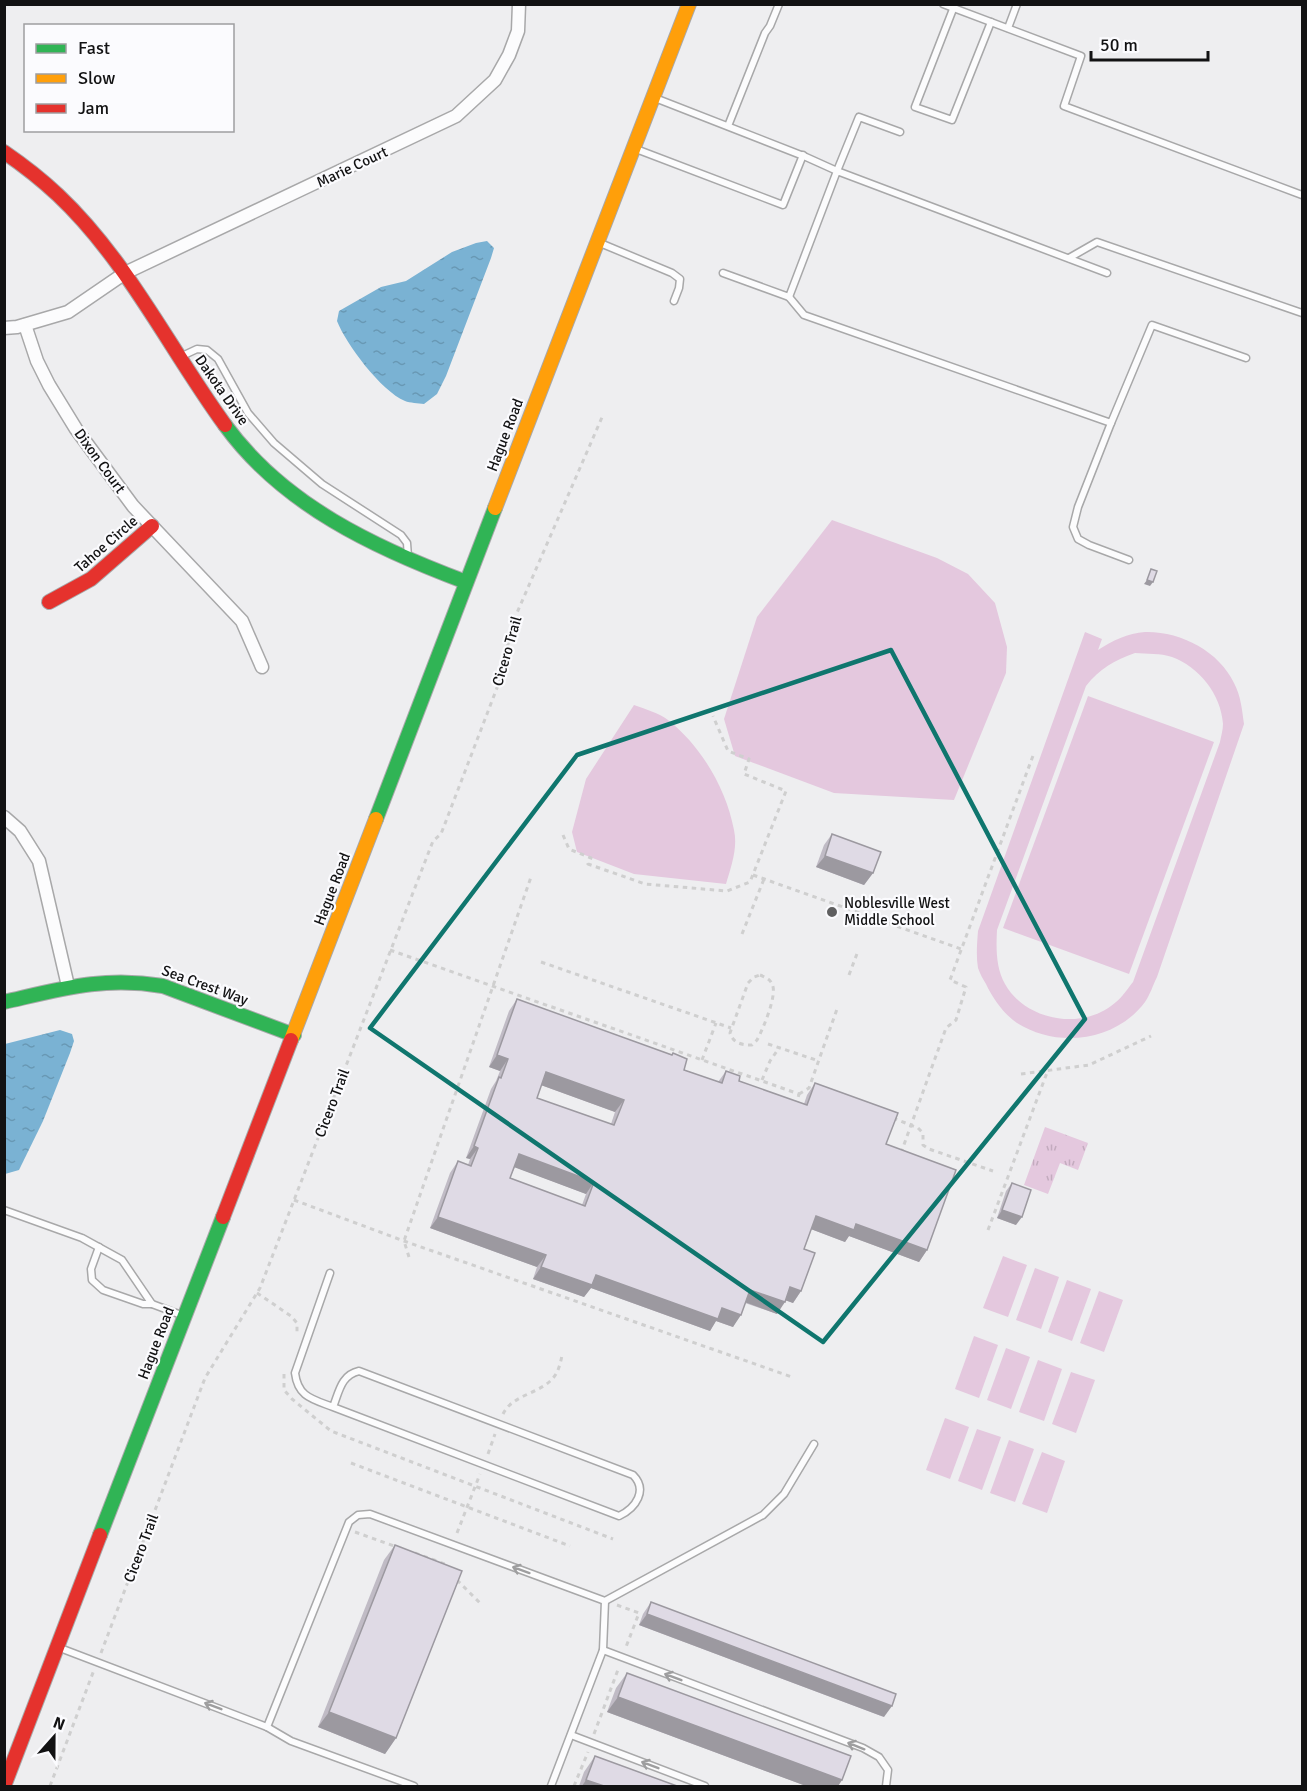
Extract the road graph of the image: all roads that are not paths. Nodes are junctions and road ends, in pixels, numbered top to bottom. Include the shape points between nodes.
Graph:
1 (519, 4) edge
2 (689, 4) edge
3 (779, 4) edge
4 (943, 4) edge
5 (1017, 4) edge
6 (954, 7) edge
7 (991, 22) junction
8 (1008, 28) junction
9 (652, 97) junction
10 (728, 126) junction
11 (900, 132) dead end
12 (633, 147) junction
13 (4, 153) edge
14 (803, 155) junction
15 (837, 171) junction
16 (1302, 195) edge
17 (597, 242) junction
18 (1069, 258) junction
19 (125, 273) junction
20 (723, 273) dead end
21 (1107, 273) dead end
22 (789, 297) junction
23 (674, 301) dead end
24 (1302, 313) edge
25 (25, 325) junction
26 (4, 328) edge
27 (180, 357) junction
28 (1246, 358) dead end
29 (1111, 423) junction
30 (152, 526) junction
31 (408, 560) junction
32 (1129, 560) dead end
33 (466, 582) junction
34 (48, 602) dead end
35 (262, 667) dead end
36 (4, 817) edge
37 (68, 986) junction
38 (4, 1002) edge
39 (294, 1035) junction
40 (4, 1210) edge
41 (99, 1247) junction
42 (330, 1273) dead end
43 (152, 1304) junction
44 (184, 1317) junction
45 (333, 1407) junction
46 (814, 1444) dead end
47 (605, 1601) junction
48 (57, 1647) junction
49 (603, 1650) junction
50 (267, 1727) junction
51 (571, 1735) junction
52 (4, 1786) edge
53 (414, 1786) edge
54 (551, 1786) edge
55 (705, 1786) edge
56 (886, 1786) edge

1 - 19 street, Marie Court via 518,31 495,80 456,116
2 - 9 main road, Hague Road
3 - 10 lane
4 - 6 lane
5 - 8 lane
6 - 7 lane
6 - 7 lane via 915,106 952,120
7 - 8 lane
8 - 16 lane via 1082,56 1064,106
9 - 10 lane
9 - 12 main road, Hague Road
10 - 14 lane
11 - 15 lane via 859,117
12 - 14 lane via 783,205
12 - 17 main road, Hague Road
13 - 19 main road, Dakota Drive via 78,215
14 - 15 lane
15 - 18 lane
15 - 22 lane
17 - 23 lane via 680,279
17 - 33 main road, Hague Road
18 - 21 lane
18 - 24 lane via 1097,242
19 - 25 street, Marie Court via 68,312
19 - 27 main road, Dakota Drive
20 - 22 lane
22 - 29 lane via 804,315
25 - 26 street, Marie Court
25 - 30 street, Dixon Court via 37,361 76,429 110,478
27 - 31 main road, Dakota Drive via 234,436 267,471 338,525
27 - 31 lane via 197,349 207,350 218,359 248,412 274,443 322,484 401,535 407,543
28 - 29 lane via 1152,325
29 - 32 lane via 1073,527 1078,539
30 - 34 main road, Tahoe Circle via 98,575
30 - 35 street, Dixon Court via 242,621
31 - 33 main road, Dakota Drive
33 - 39 main road, Hague Road
36 - 37 street via 20,831 39,861
37 - 38 main road, Sea Crest Way
37 - 39 main road, Sea Crest Way via 123,980 154,984
39 - 44 main road, Hague Road
40 - 41 lane
41 - 43 lane via 122,1260
41 - 43 lane via 91,1269 92,1280 103,1290
42 - 45 lane via 295,1373 297,1386 309,1398
43 - 44 lane
44 - 48 main road, Hague Road
45 - 45 lane via 619,1516 638,1501 641,1490 633,1475 359,1371 350,1373 342,1383
46 - 47 lane via 784,1494 763,1515
47 - 49 lane
47 -> 50 lane via 370,1514 358,1515 346,1528
50 -> 48 lane
48 - 52 main road, Hague Road
49 - 51 lane
56 -> 49 lane via 888,1770 879,1757 863,1748
50 - 53 lane via 291,1741
51 - 54 lane
55 -> 51 lane

